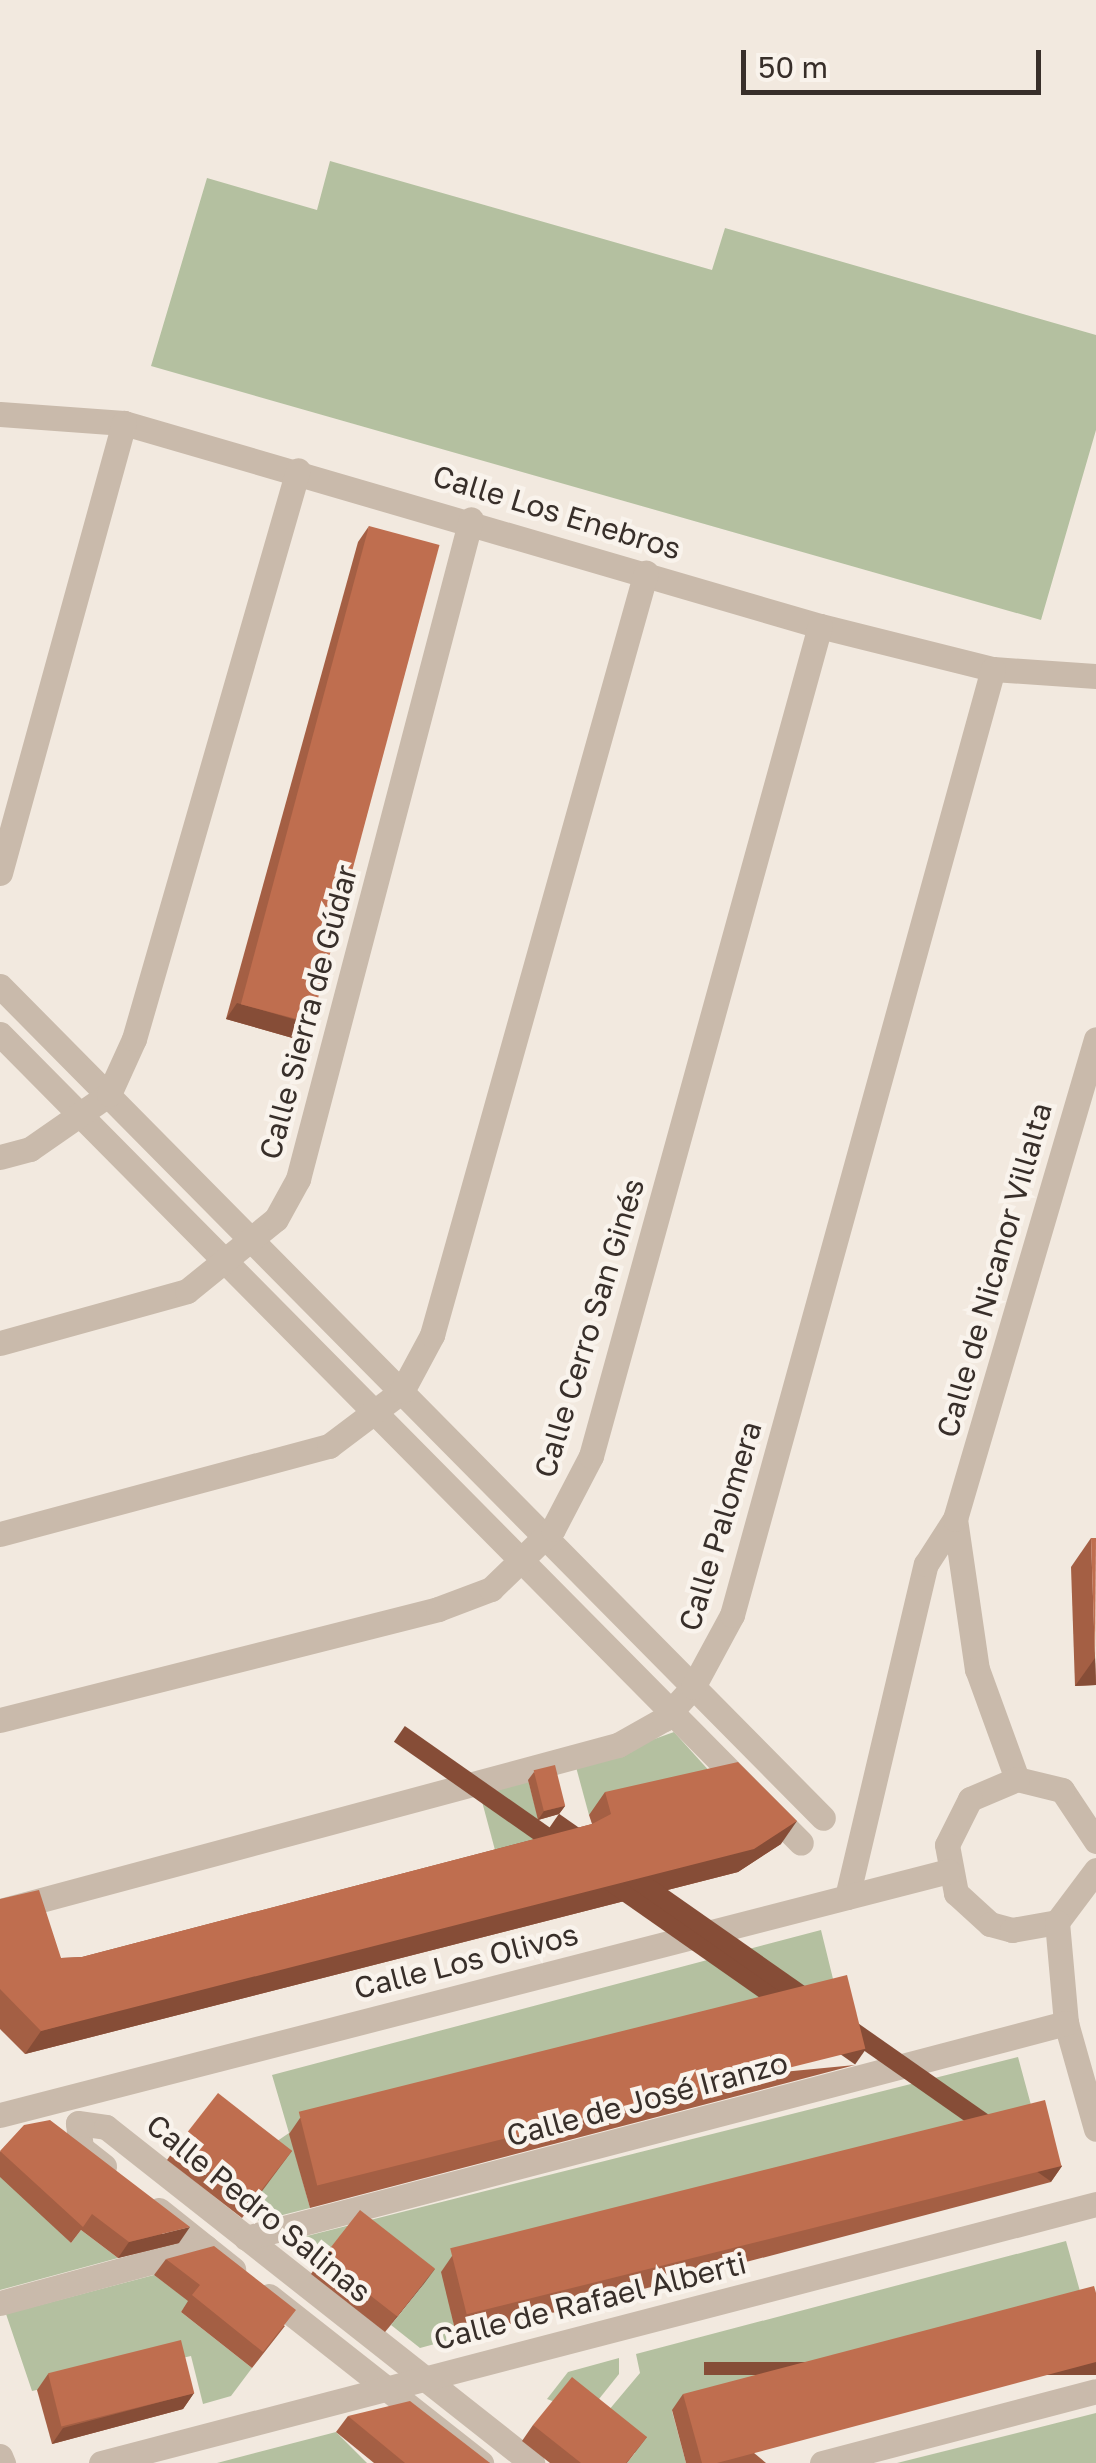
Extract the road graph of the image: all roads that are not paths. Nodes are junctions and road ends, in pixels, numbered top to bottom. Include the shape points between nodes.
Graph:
1 (0, 414) edge
2 (124, 423) junction
3 (298, 470) junction
4 (471, 519) junction
5 (646, 572) junction
6 (820, 626) junction
7 (993, 668) junction
8 (1096, 676) edge
9 (0, 873) edge
10 (0, 986) edge
11 (0, 1034) edge
12 (1096, 1039) edge
13 (109, 1094) junction
14 (79, 1114) junction
15 (0, 1157) edge
16 (252, 1246) junction
17 (228, 1266) junction
18 (0, 1342) edge
19 (402, 1391) junction
20 (374, 1411) junction
21 (955, 1519) junction
22 (0, 1534) edge
23 (545, 1538) junction
24 (522, 1564) junction
25 (693, 1687) junction
26 (670, 1713) junction
27 (0, 1720) edge
28 (1016, 1779) junction
29 (823, 1818) dead end
30 (1096, 1841) edge
31 (801, 1842) dead end
32 (1096, 1870) edge
33 (948, 1871) junction
34 (847, 1897) junction
35 (0, 1911) edge
36 (1057, 1922) junction
37 (1066, 2022) junction
38 (0, 2115) edge
39 (1096, 2128) edge
40 (1096, 2204) edge
41 (246, 2238) junction
42 (206, 2248) junction
43 (0, 2303) edge
44 (419, 2378) junction
45 (387, 2387) junction
46 (1096, 2390) edge
47 (0, 2456) edge
48 (2, 2463) edge
49 (101, 2463) edge
50 (480, 2463) edge
51 (532, 2463) edge
52 (822, 2463) edge

1 - 2 street, Calle Los Enebros
2 - 3 street, Calle Los Enebros
2 - 9 street
3 - 4 street, Calle Los Enebros
3 - 13 street via 134,1039
4 - 5 street, Calle Los Enebros
4 - 16 street, Calle Sierra de Gúdar via 298,1179
5 - 6 street, Calle Los Enebros
5 - 19 street via 437,1317
6 - 7 street, Calle Los Enebros
6 - 23 street, Calle Cerro San Ginés via 591,1456
7 - 8 street, Calle Los Enebros
7 - 25 street, Calle Palomera via 732,1615
10 - 13 street
11 - 14 street
12 - 21 street, Calle de Nicanor Villalta
13 - 14 street
13 - 16 street
14 - 15 street via 30,1149
14 - 17 street
16 - 17 street, Calle Sierra de Gúdar
16 - 19 street
17 - 18 street, Calle Sierra de Gúdar via 187,1291
17 - 20 street
19 - 20 street
19 - 23 street
20 - 22 street via 328,1446
20 - 24 street
21 - 28 street, Calle de Nicanor Villalta via 977,1670
21 - 34 street, Calle de Nicanor Villalta via 926,1564
23 - 24 street, Calle Cerro San Ginés
23 - 25 street
24 - 26 street
24 - 27 street, Calle Cerro San Ginés via 491,1589 438,1609
25 - 26 street, Calle Palomera
25 - 29 street
26 - 31 street
26 - 35 street, Calle Palomera via 618,1745
28 - 30 street via 1062,1790
28 - 33 street via 970,1799 950,1832
32 - 36 street
33 - 34 street, Calle Los Olivos
33 - 36 street via 956,1893 990,1924
34 - 38 street, Calle Los Olivos
36 - 37 street
37 - 39 street
37 - 41 street, Calle de José Iranzo
40 - 44 street, Calle de Rafael Alberti
41 - 42 street, Calle Pedro Salinas via 106,2127 78,2122 82,2148
41 - 44 street, Calle Pedro Salinas
42 - 43 street
42 - 45 street, Calle Pedro Salinas
44 - 45 street, Calle de Rafael Alberti
44 - 51 street, Calle Pedro Salinas
45 - 49 street, Calle de Rafael Alberti
45 - 50 street, Calle Pedro Salinas
46 - 52 street
47 - 48 street

